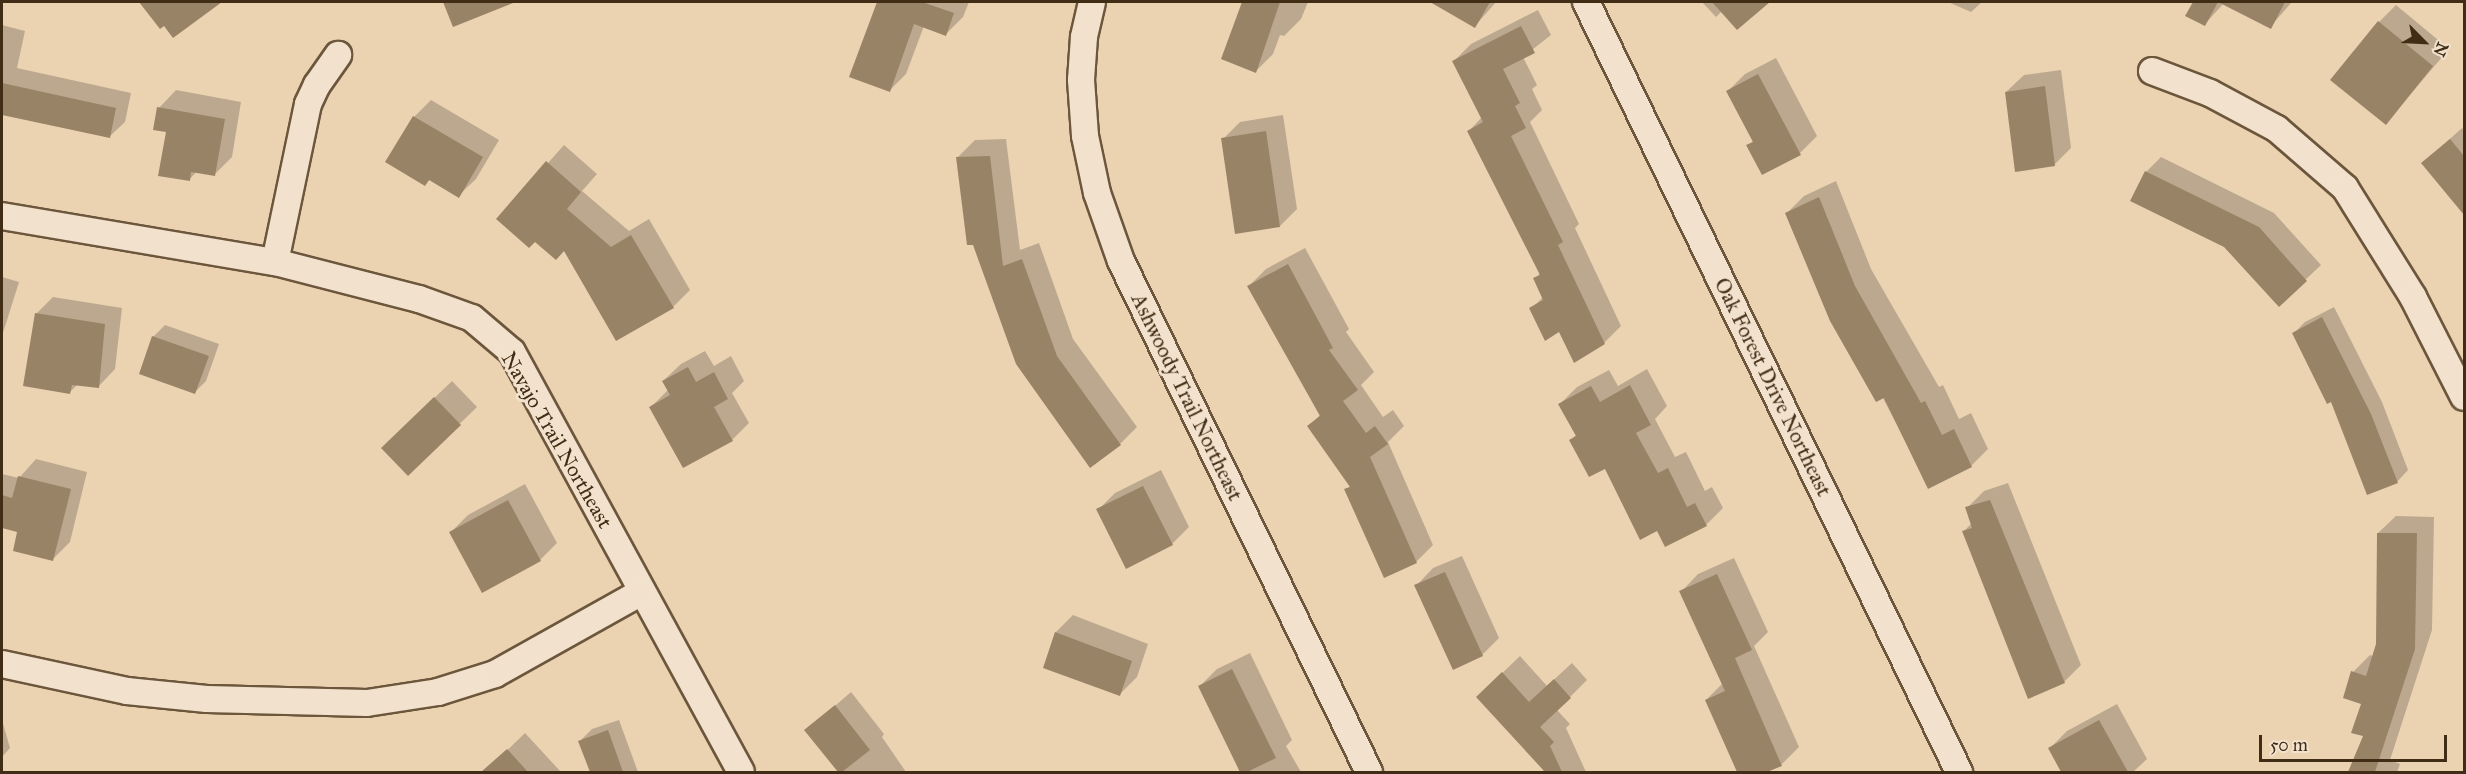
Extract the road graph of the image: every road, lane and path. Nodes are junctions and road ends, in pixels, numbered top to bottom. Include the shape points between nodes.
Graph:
1 (1092, 2) edge
2 (1586, 2) edge
3 (338, 56) dead end
4 (2152, 71) dead end
5 (2, 216) edge
6 (275, 262) junction
7 (2464, 397) edge
8 (642, 592) junction
9 (2, 664) edge
10 (741, 772) edge
11 (1369, 772) edge
12 (1959, 772) edge

1 - 11 street, Ashwoody Trail Northeast via 1084,37 1081,80 1085,136 1096,193 1121,261
2 - 12 street, Oak Forest Drive Northeast
3 - 6 street via 316,85 308,104
4 - 7 street via 2210,93 2277,129 2345,188 2413,297
5 - 6 street, Navajo Trail Northeast
6 - 8 street, Navajo Trail Northeast via 419,299 472,318 512,352
8 - 9 street via 495,674 438,692 367,703 207,699 127,691
8 - 10 street, Navajo Trail Northeast

